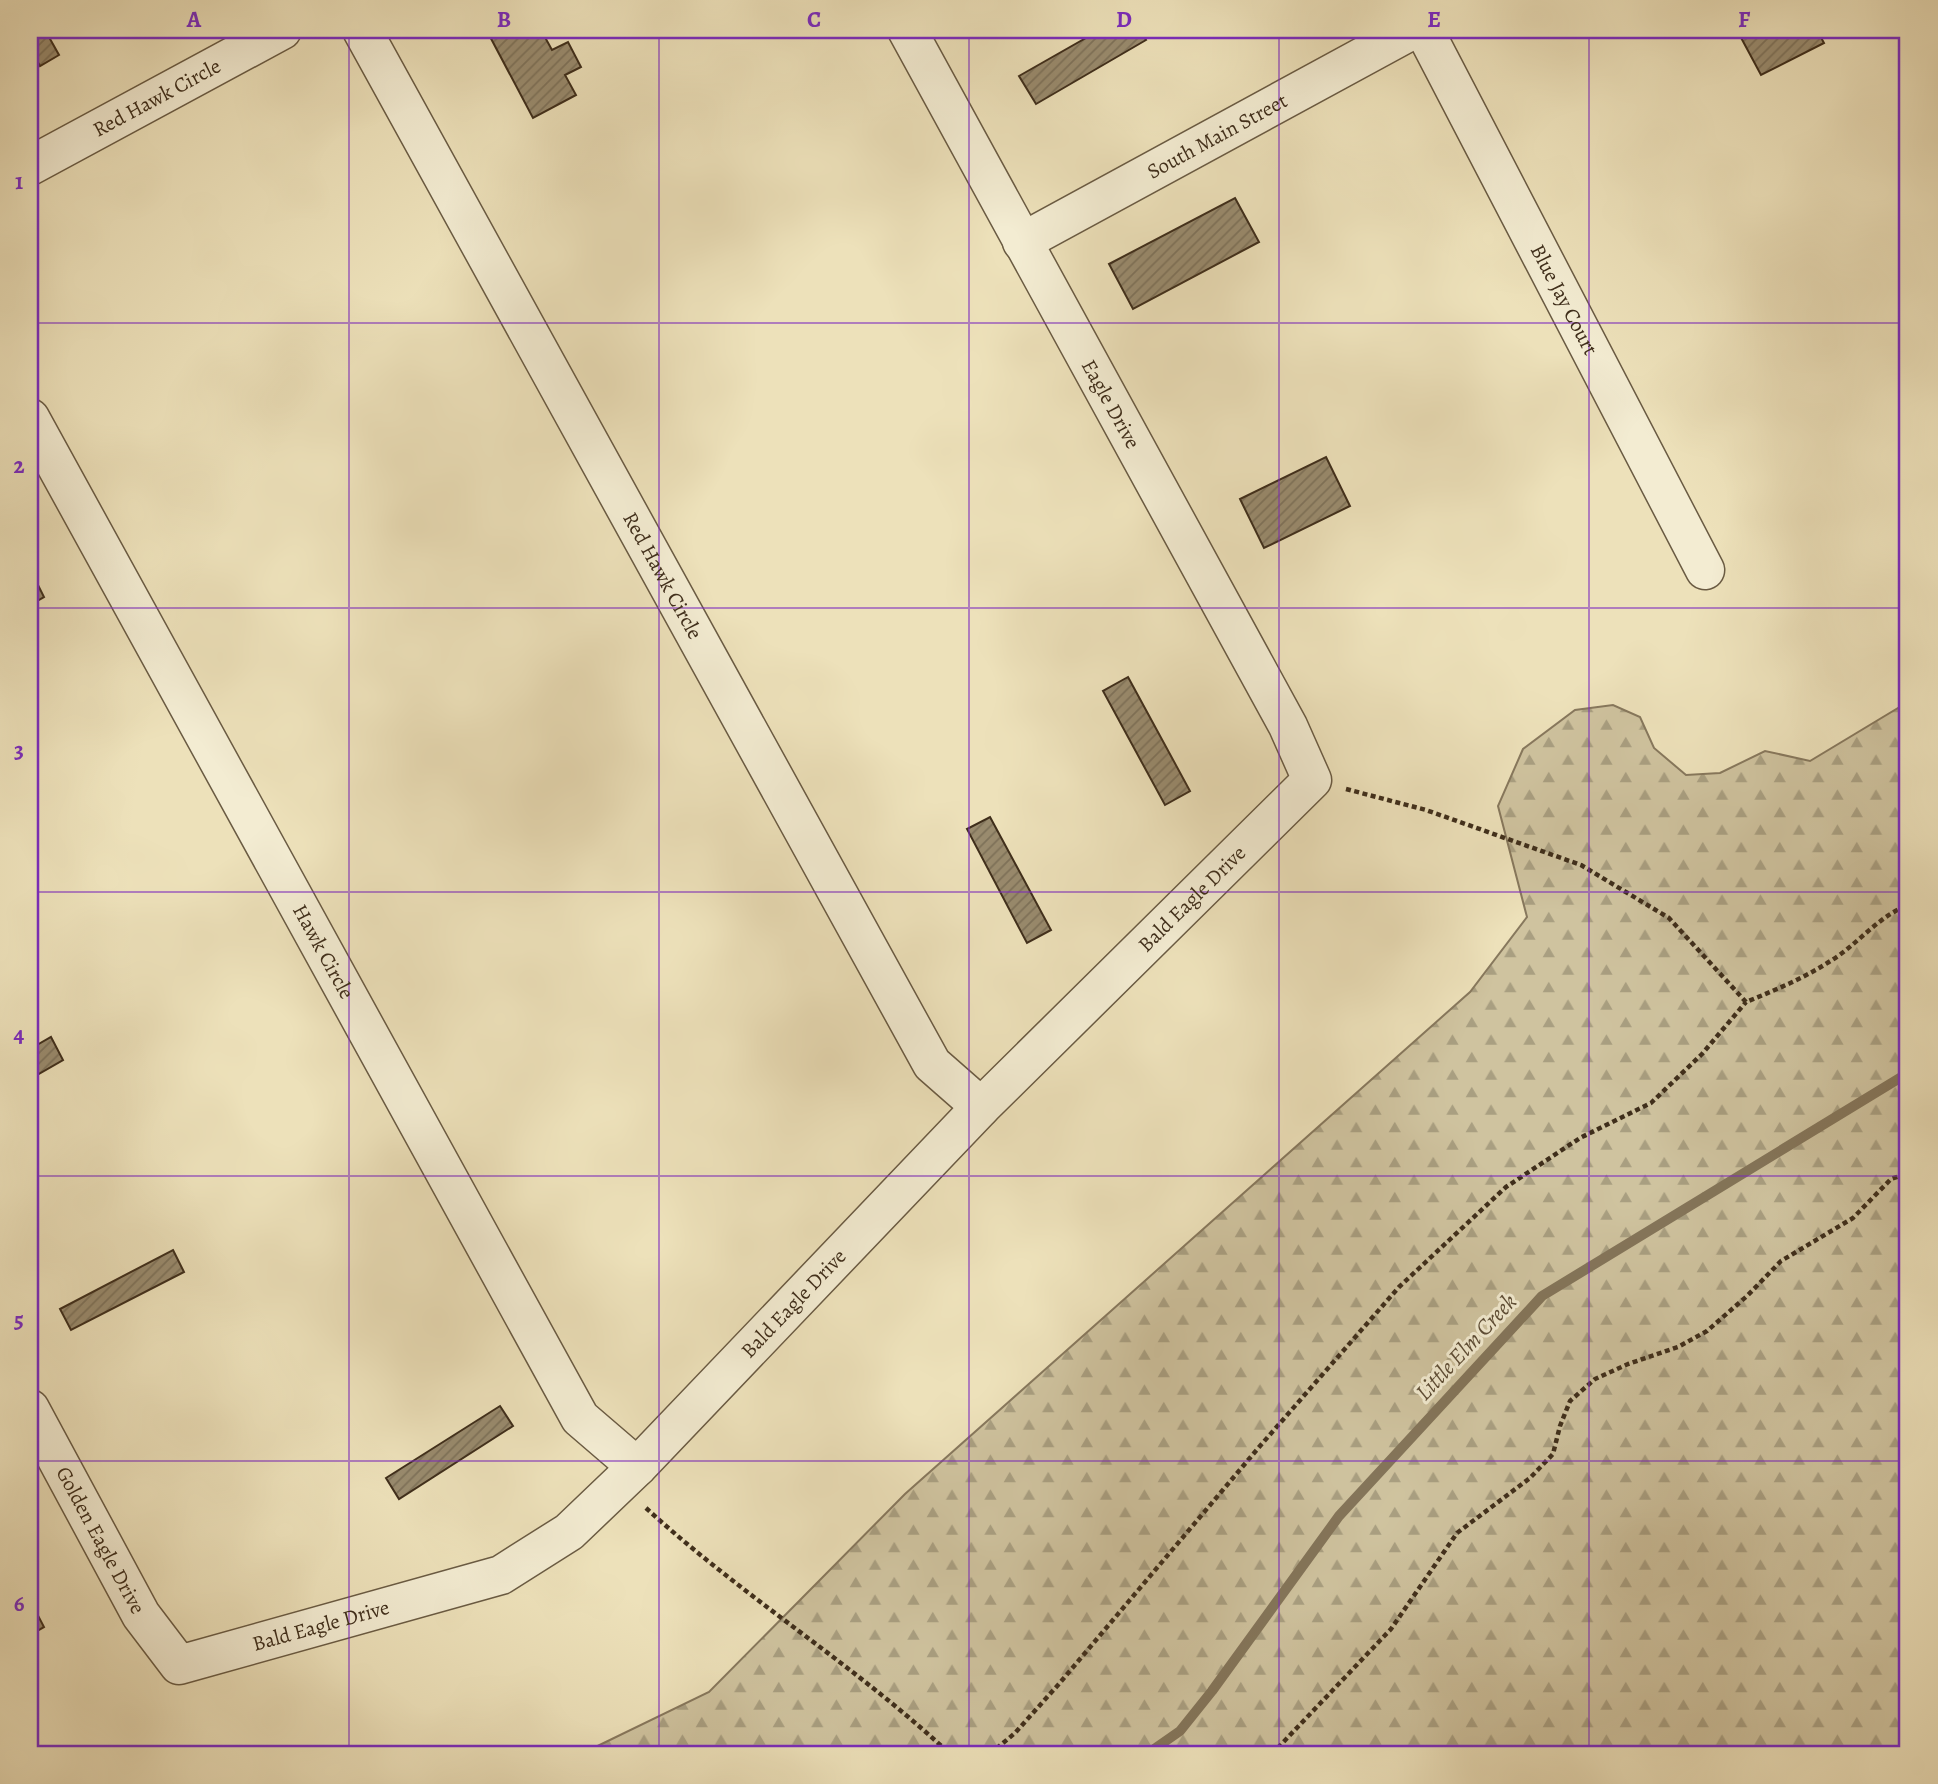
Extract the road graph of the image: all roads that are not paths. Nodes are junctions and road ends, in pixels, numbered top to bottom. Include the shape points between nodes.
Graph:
1 (282, 30) edge
2 (362, 30) edge
3 (907, 30) edge
4 (1412, 30) edge
5 (1424, 30) edge
6 (30, 166) edge
7 (1023, 243) junction
8 (30, 418) edge
9 (1706, 570) dead end
10 (1311, 780) joint
11 (981, 1108) junction
12 (30, 1409) edge
13 (629, 1476) junction
14 (179, 1665) joint

1 - 6 street, Red Hawk Circle
2 - 11 street, Red Hawk Circle via 932,1064
3 - 7 street, Eagle Drive
4 - 7 street, South Main Street
5 - 9 street, Blue Jay Court
7 - 10 street, Eagle Drive via 1288,726
8 - 13 street, Hawk Circle via 580,1418
10 - 11 street, Bald Eagle Drive
11 - 13 street, Bald Eagle Drive
12 - 14 street, Golden Eagle Drive via 141,1615
13 - 14 street, Bald Eagle Drive via 569,1532 501,1575

